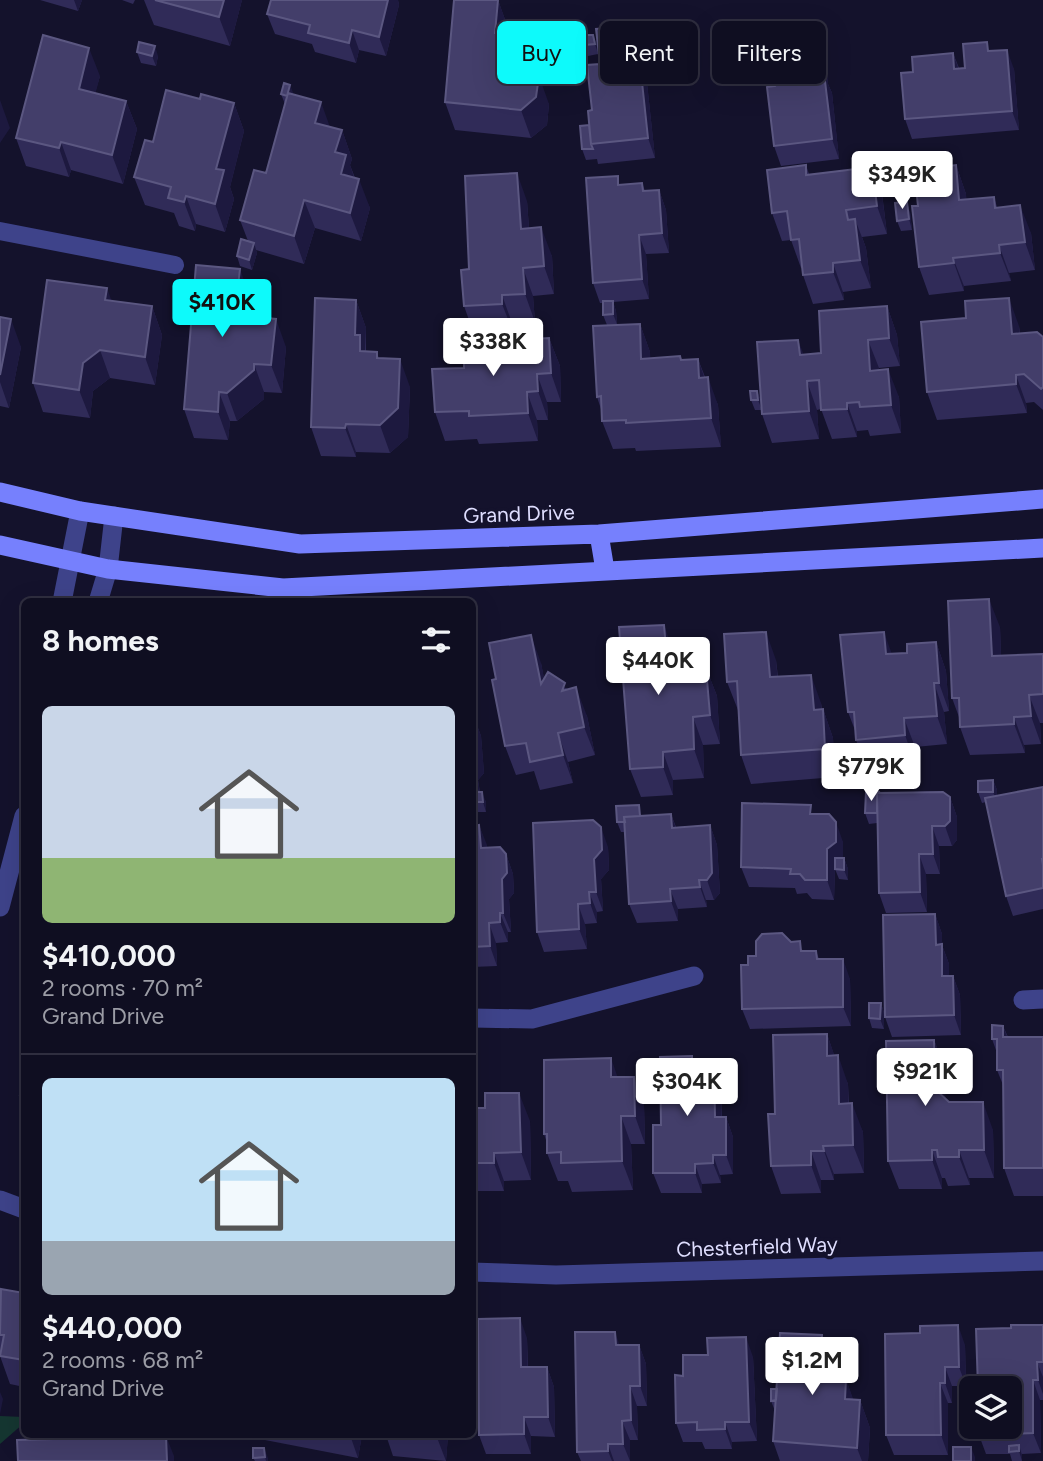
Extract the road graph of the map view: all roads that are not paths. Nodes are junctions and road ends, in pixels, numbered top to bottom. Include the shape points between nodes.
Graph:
1 (0, 231) edge
2 (175, 265) dead end
3 (0, 492) edge
4 (1043, 499) edge
5 (80, 511) junction
6 (114, 516) junction
7 (599, 534) junction
8 (0, 545) edge
9 (1043, 548) edge
10 (70, 562) junction
11 (107, 569) junction
12 (605, 570) junction
13 (63, 598) edge
14 (99, 598) edge
15 (21, 827) edge
16 (0, 907) edge
17 (694, 976) dead end
18 (1043, 999) edge
19 (1023, 1000) dead end
20 (476, 1018) edge
21 (0, 1200) edge
22 (21, 1208) edge
23 (1043, 1261) edge
24 (476, 1272) edge

1 - 2 lane
3 - 5 main road, Grand Drive
4 - 7 main road, Grand Drive
5 - 6 main road, Grand Drive
5 - 10 street
6 - 7 main road, Grand Drive via 300,544
6 - 11 street
7 - 12 main road
8 - 10 main road
9 - 12 main road
10 - 11 main road
10 - 13 street
11 - 12 main road via 284,588
11 - 14 street
15 - 16 street
17 - 20 street via 532,1019
18 - 19 street
21 - 22 street
23 - 24 street, Chesterfield Way via 556,1275

